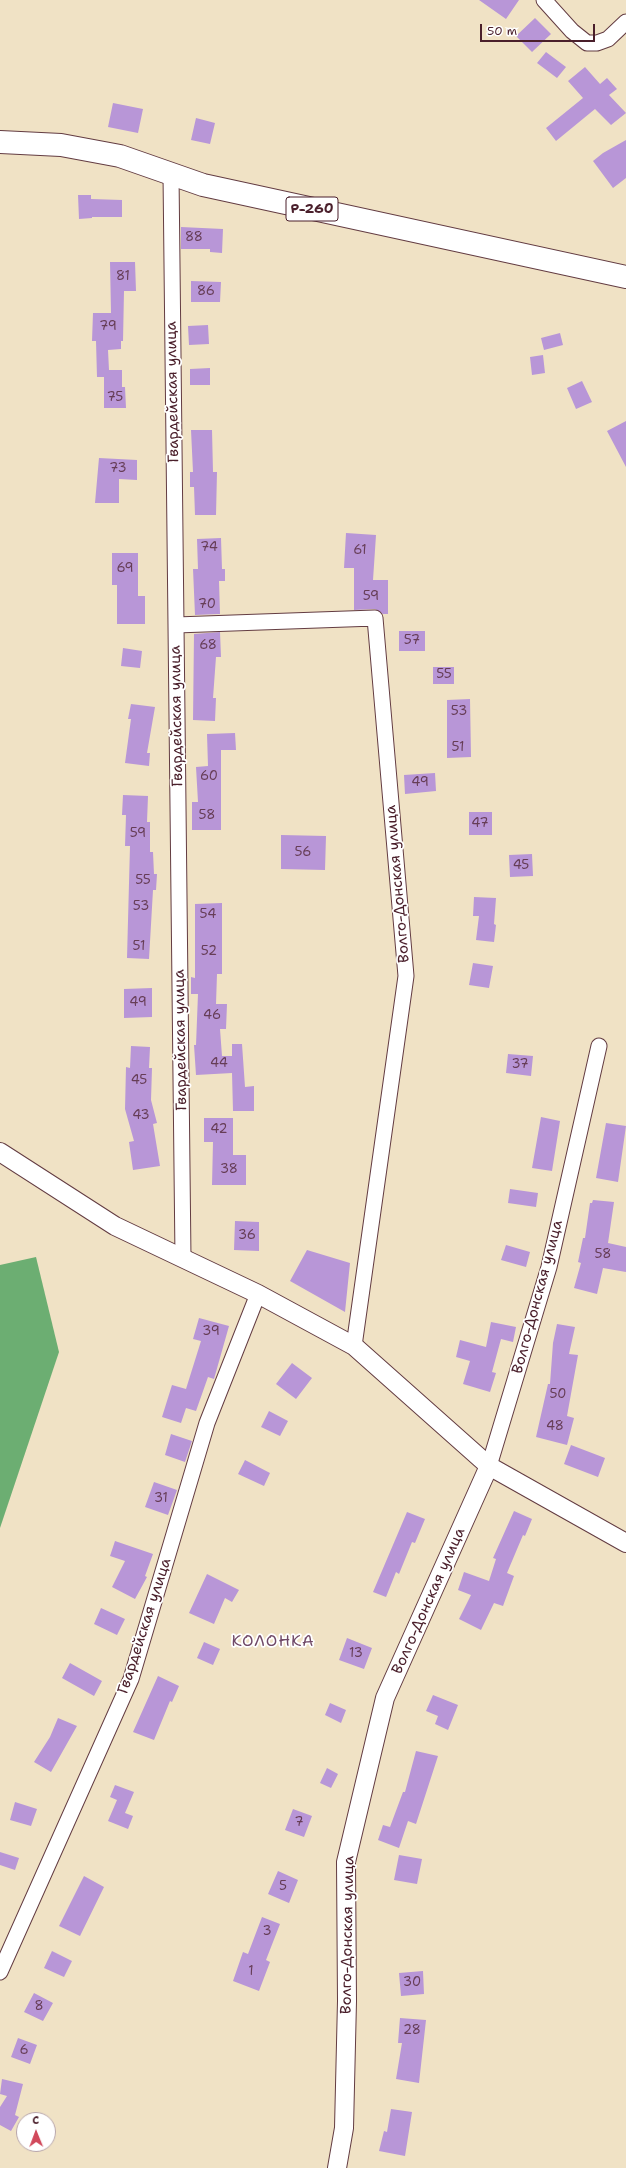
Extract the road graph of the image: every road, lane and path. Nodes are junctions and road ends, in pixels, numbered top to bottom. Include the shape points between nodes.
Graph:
1 (544, 0) edge
2 (626, 22) edge
3 (0, 142) edge
4 (171, 174) junction
5 (626, 277) edge
6 (176, 625) junction
7 (599, 1046) dead end
8 (0, 1152) edge
9 (184, 1258) junction
10 (258, 1294) junction
11 (354, 1346) junction
12 (489, 1466) junction
13 (626, 1543) edge
14 (0, 1972) edge
15 (337, 2168) edge

1 - 2 street via 572,31 587,43 608,39
3 - 4 highway, Р-260 via 61,145 120,156
4 - 5 highway, Р-260 via 203,185
4 - 6 street, Гвардейская улица
6 - 9 street, Гвардейская улица
6 - 11 street, Волго-Донская улица via 375,618 406,976
7 - 12 street, Волго-Донская улица via 549,1267
8 - 9 street via 116,1226
9 - 10 street
10 - 11 street
10 - 14 street, Гвардейская улица via 207,1423 130,1679
11 - 12 street
12 - 13 street
12 - 15 street, Волго-Донская улица via 385,1698 346,1862 347,2001 344,2128

